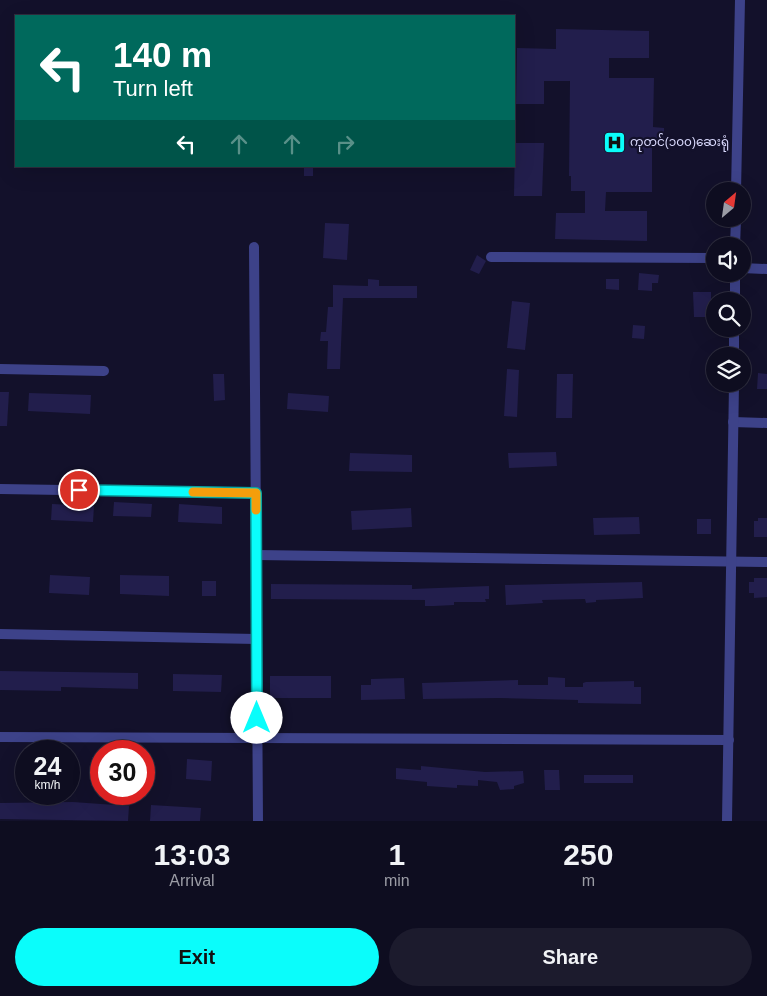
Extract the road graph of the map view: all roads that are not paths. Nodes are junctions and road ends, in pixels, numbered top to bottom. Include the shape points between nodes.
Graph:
1 (740, 0) edge
2 (736, 182) edge
3 (254, 247) dead end
4 (491, 257) dead end
5 (706, 258) edge
6 (751, 268) edge
7 (767, 268) edge
8 (0, 370) edge
9 (104, 371) dead end
10 (734, 392) edge
11 (733, 422) junction
12 (767, 423) edge
13 (0, 488) edge
14 (256, 493) junction
15 (256, 555) junction
16 (731, 562) junction
17 (767, 562) edge
18 (0, 634) edge
19 (257, 639) junction
20 (0, 737) edge
21 (258, 738) junction
22 (729, 740) junction
23 (258, 821) edge
24 (727, 821) edge

1 - 2 street
3 - 14 street
4 - 5 street
6 - 7 street
8 - 9 street
10 - 11 street
11 - 12 street
11 - 16 street
13 - 14 street
14 - 15 street
15 - 16 street
15 - 19 street
16 - 17 street
16 - 22 street
18 - 19 street
19 - 21 street
20 - 21 street
21 - 22 street
21 - 23 street
22 - 24 street

